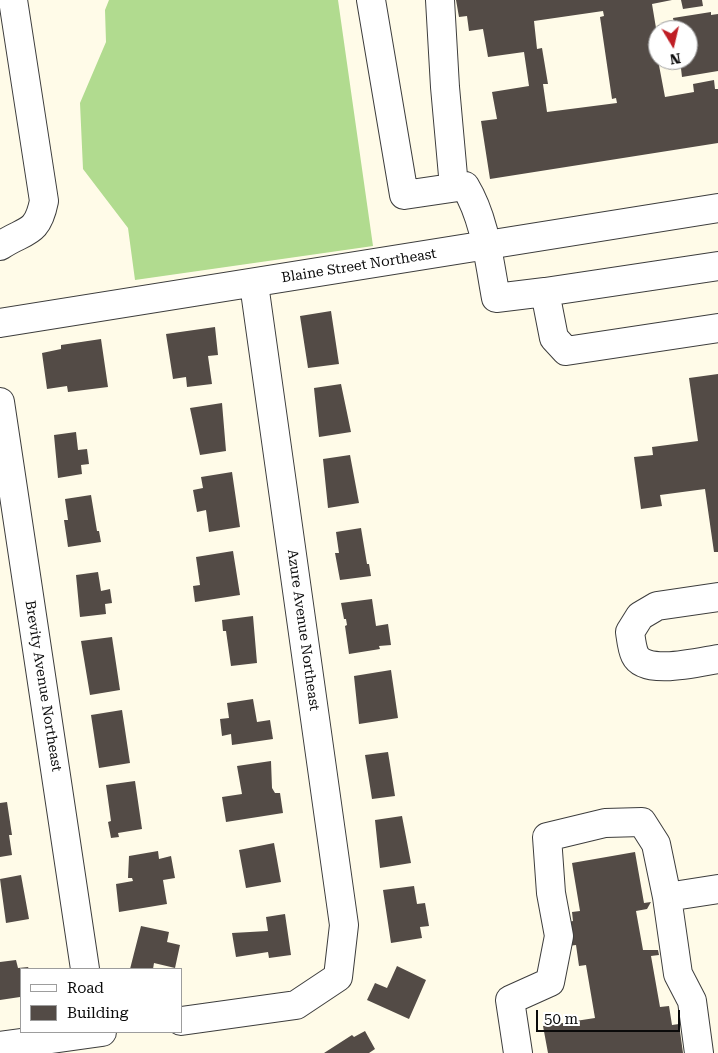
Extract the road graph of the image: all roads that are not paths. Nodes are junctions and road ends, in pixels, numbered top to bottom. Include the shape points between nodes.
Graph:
1 (13, 0) edge
2 (371, 0) edge
3 (440, 0) edge
4 (454, 187) junction
5 (718, 208) edge
6 (0, 246) edge
7 (487, 246) junction
8 (718, 266) edge
9 (254, 284) junction
10 (545, 292) junction
11 (0, 323) edge
12 (718, 328) edge
13 (0, 402) edge
14 (718, 597) edge
15 (718, 659) edge
16 (718, 889) edge
17 (667, 897) junction
18 (86, 968) edge
19 (182, 1021) edge
20 (90, 1033) edge
21 (0, 1046) edge
22 (518, 1053) edge
23 (699, 1053) edge

1 - 6 street via 44,201 40,218 30,232
2 - 4 street via 404,194
3 - 4 street
4 - 7 street via 465,186 476,204
5 - 7 street, Blaine Street Northeast
7 - 9 street, Blaine Street Northeast
7 - 10 street via 496,298
8 - 10 street
9 - 11 street, Blaine Street Northeast
9 - 19 street, Azure Avenue Northeast via 344,925 338,976 296,1005
10 - 12 street via 554,338 566,351
13 - 18 street, Brevity Avenue Northeast
14 - 15 street via 657,606 640,616 630,632 635,656 643,664 660,667
16 - 17 street
17 - 22 street via 656,844 642,822 605,823 547,837 551,894 559,936 550,982 510,1000
17 - 23 street via 678,974 692,1001
20 - 21 street

